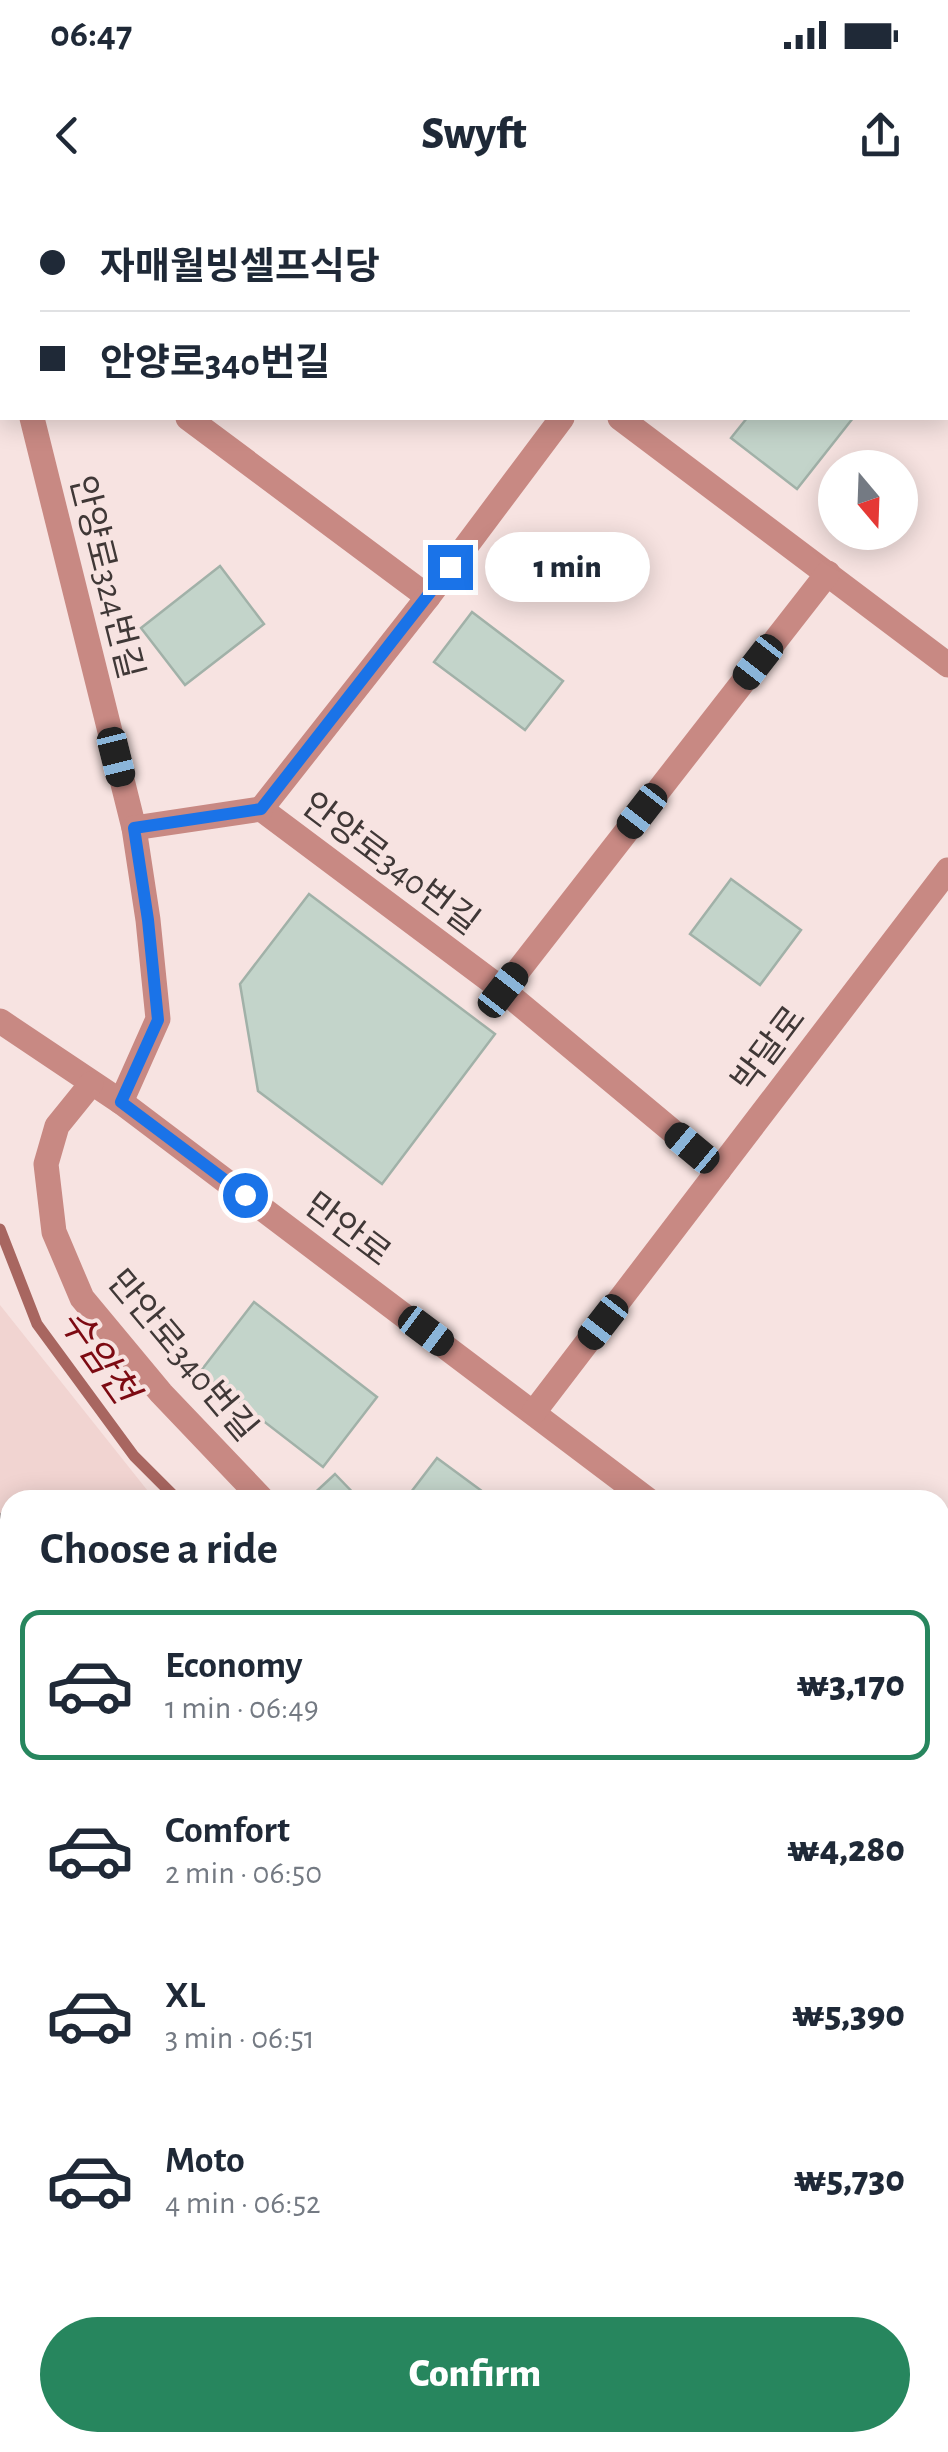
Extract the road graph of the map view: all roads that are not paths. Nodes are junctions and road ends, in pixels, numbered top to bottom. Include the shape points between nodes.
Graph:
1 (32, 420) edge
2 (191, 420) edge
3 (561, 420) edge
4 (623, 420) edge
5 (828, 573) junction
6 (428, 597) junction
7 (948, 665) edge
8 (261, 809) junction
9 (134, 828) junction
10 (948, 870) edge
11 (503, 990) junction
12 (0, 1020) edge
13 (91, 1084) junction
14 (121, 1102) junction
15 (719, 1170) junction
16 (534, 1412) junction
17 (253, 1490) edge
18 (635, 1490) edge

1 - 9 street, 안양로324번길
2 - 6 street
3 - 6 street, 안양로340번길
4 - 5 street
5 - 7 street
5 - 11 street
6 - 8 street, 안양로340번길
8 - 9 street
8 - 11 street, 안양로340번길
9 - 14 street, 안양로324번길 via 158,1020
10 - 15 street, 박달로
11 - 15 street, 안양로340번길
12 - 13 street, 만안로
13 - 14 street, 만안로
13 - 17 street, 만안로340번길 via 57,1126 46,1164 54,1232 82,1298
14 - 16 street, 만안로
15 - 16 street, 박달로
16 - 18 street, 만안로

